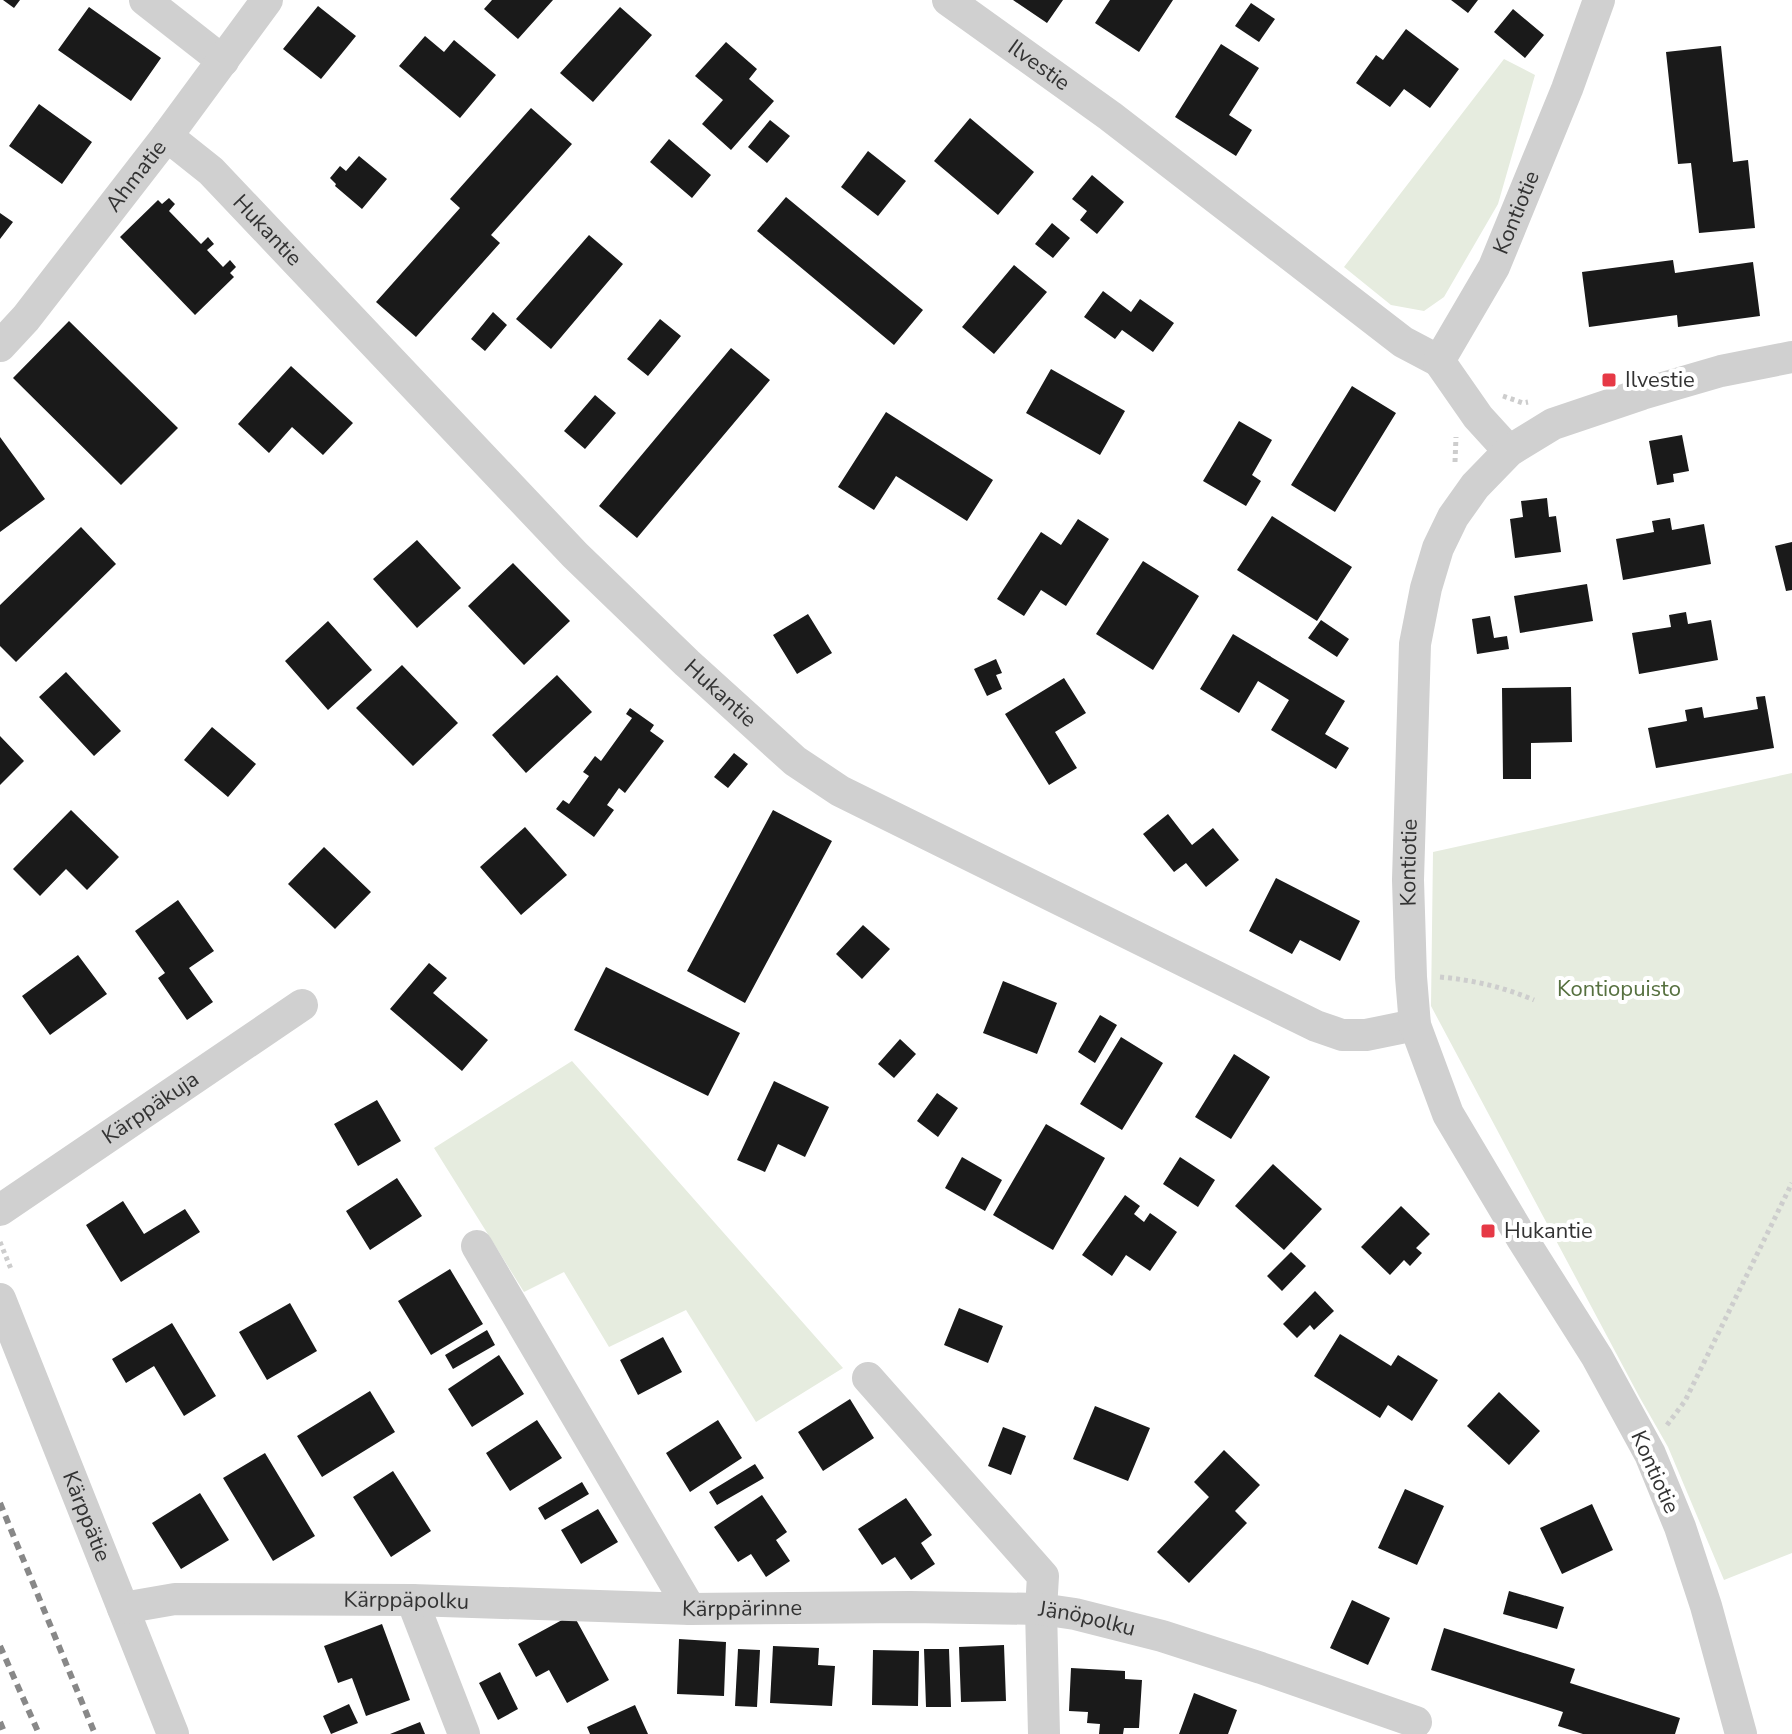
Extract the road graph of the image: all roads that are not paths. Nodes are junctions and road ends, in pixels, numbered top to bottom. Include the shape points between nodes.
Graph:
1 (145, 0) edge
2 (267, 0) edge
3 (948, 0) edge
4 (1599, 0) edge
5 (223, 61) junction
6 (167, 136) junction
7 (0, 346) edge
8 (1792, 357) edge
9 (1439, 361) junction
10 (1509, 451) junction
11 (302, 1005) dead end
12 (1415, 1025) junction
13 (0, 1210) edge
14 (477, 1246) dead end
15 (0, 1299) edge
16 (868, 1378) dead end
17 (412, 1600) junction
18 (123, 1608) junction
19 (690, 1609) junction
20 (1041, 1609) junction
21 (1416, 1722) dead end
22 (173, 1734) edge
23 (464, 1734) edge
24 (1044, 1734) edge
25 (1741, 1734) edge

1 - 5 street
2 - 5 street, Ahmatie
3 - 9 street, Ilvestie via 1110,116 1403,342
4 - 9 street, Kontiotie via 1494,267
5 - 6 street, Ahmatie
6 - 7 street, Ahmatie
6 - 12 street, Hukantie via 211,171 575,555 795,761 840,791 1316,1026 1342,1035 1366,1035
8 - 10 street via 1721,371 1613,404 1553,424
9 - 10 street
10 - 12 street, Kontiotie via 1453,517 1426,588 1415,644 1408,880
11 - 13 street, Kärppäkuja
12 - 25 street, Kontiotie via 1448,1114 1650,1454 1706,1606
14 - 19 street, Kärppärinne
15 - 18 street, Kärppätie
16 - 20 street, Jänöpolku via 1043,1576
17 - 18 street, Kärppäpolku via 175,1599
17 - 19 street, Kärppäpolku
17 - 23 street
18 - 22 street, Kärppätie
19 - 20 street, Kärppärinne
20 - 21 street, Jänöpolku via 1162,1636
20 - 24 street

